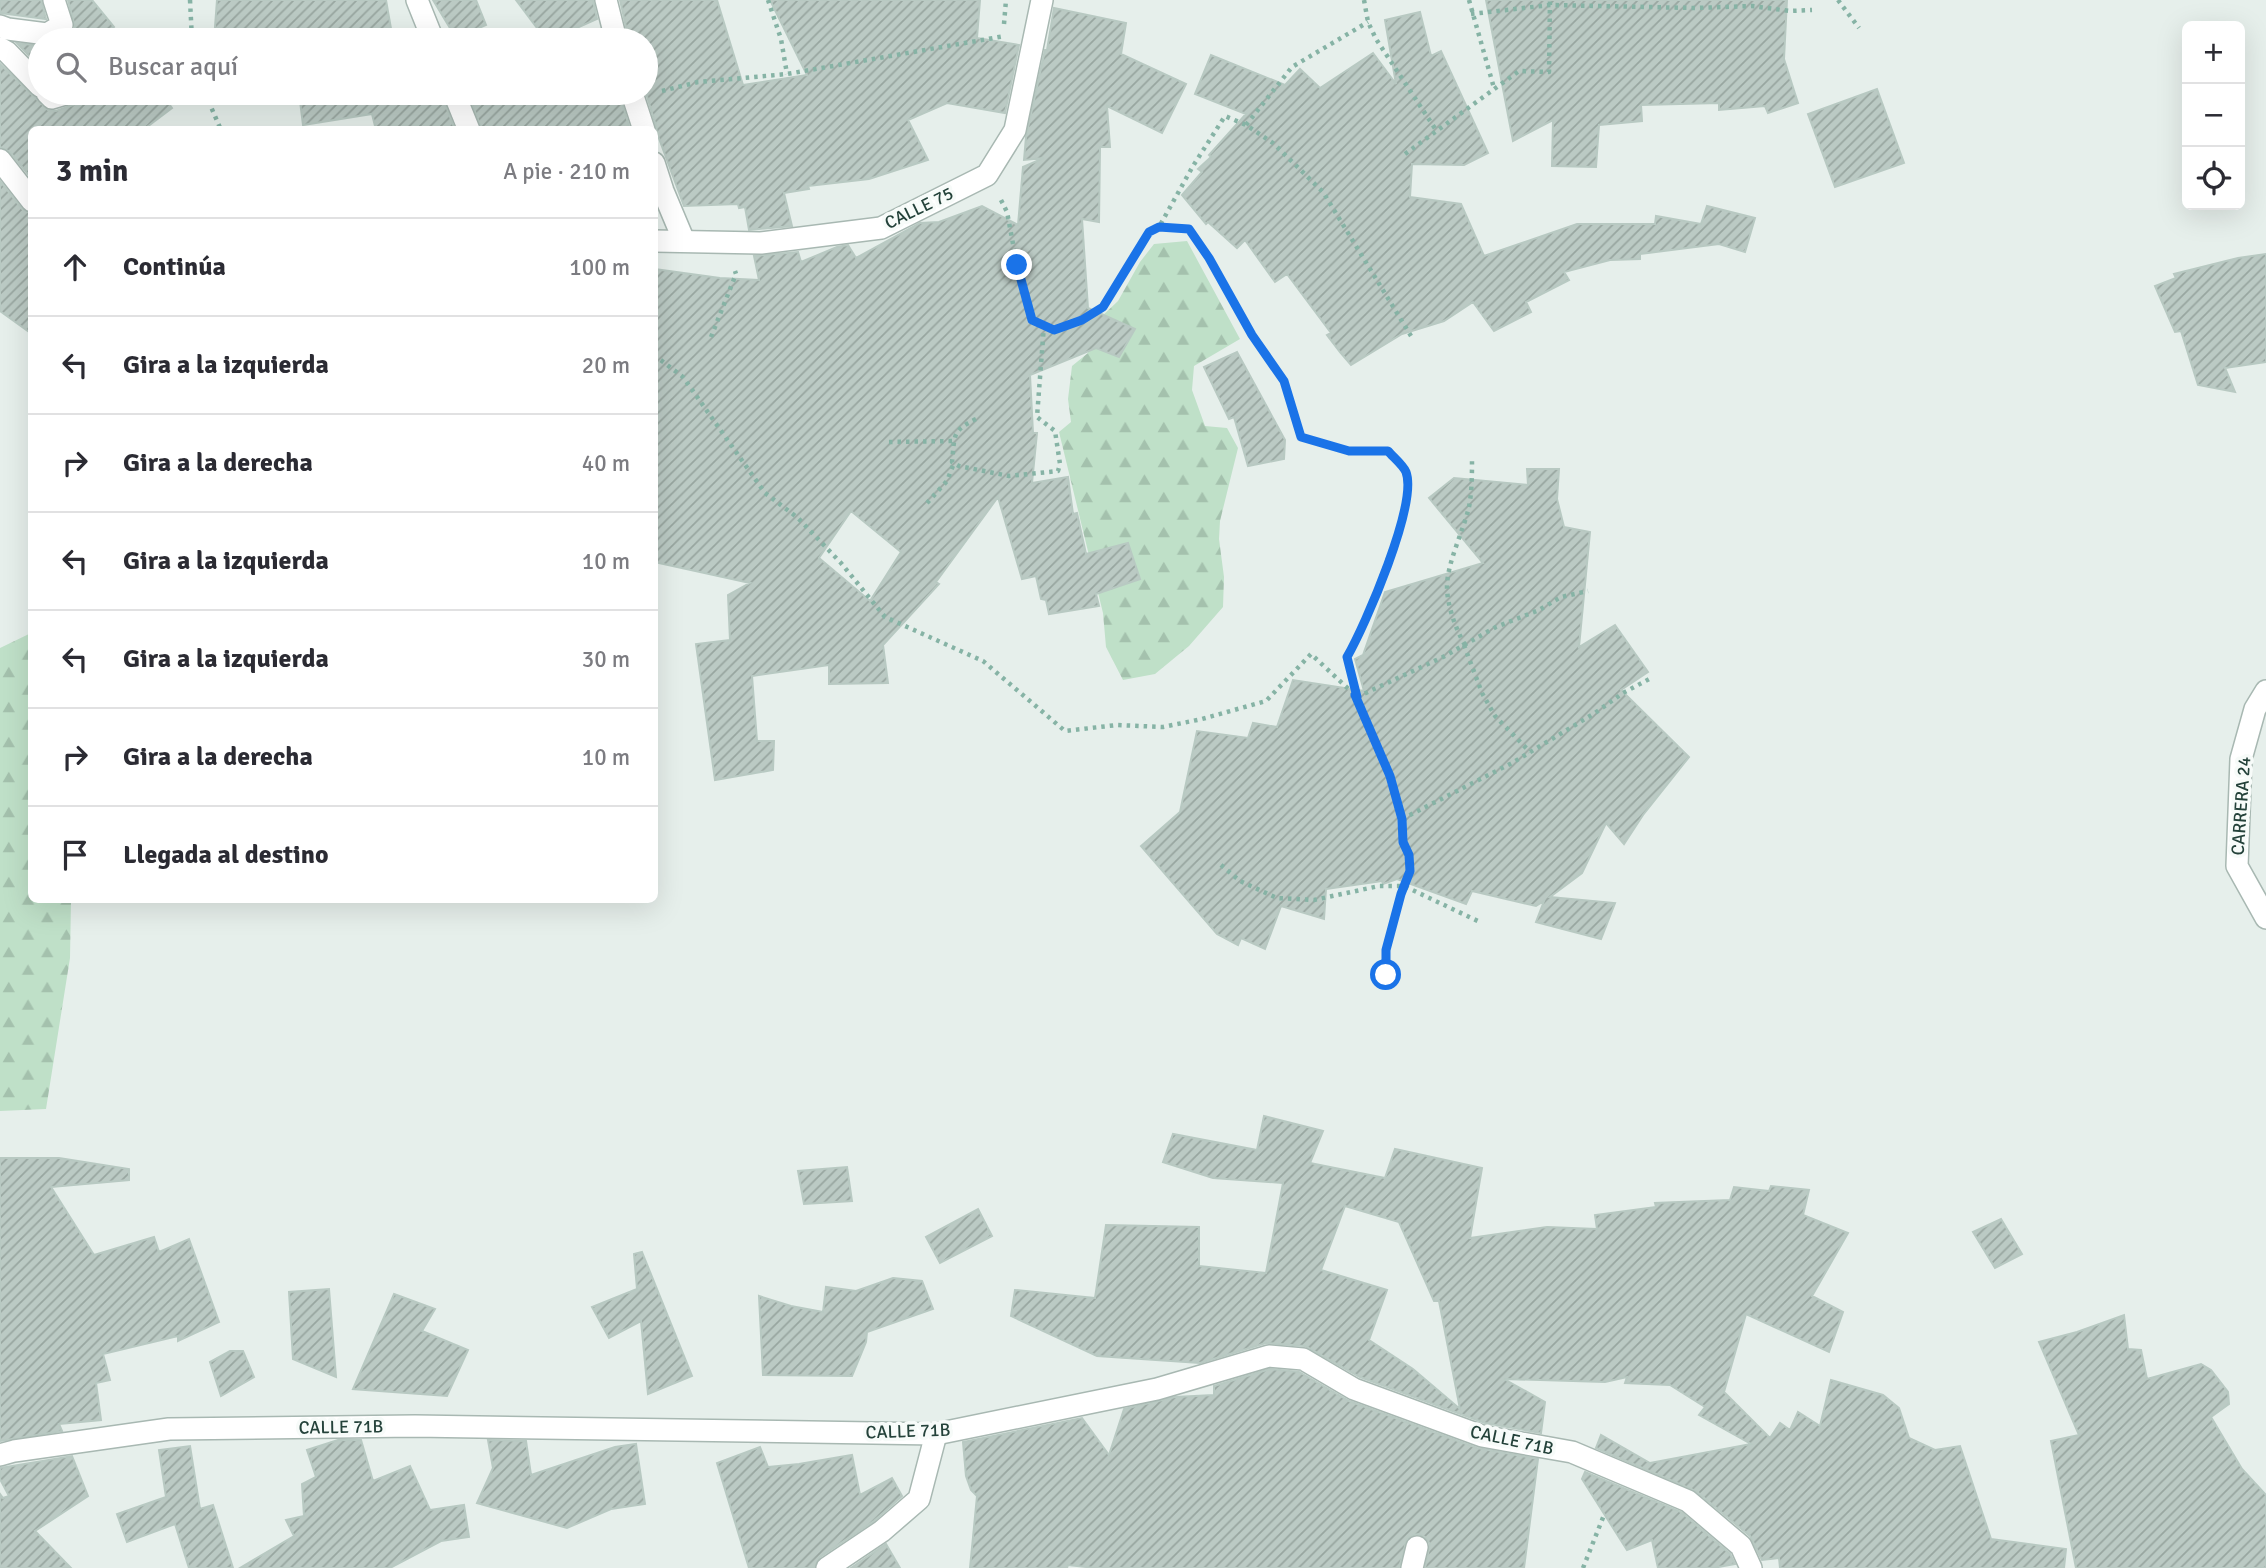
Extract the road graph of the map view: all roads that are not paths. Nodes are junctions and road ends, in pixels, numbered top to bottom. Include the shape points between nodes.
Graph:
1 (54, 0) edge
2 (418, 0) edge
3 (606, 0) edge
4 (1042, 0) edge
5 (0, 26) edge
6 (57, 28) edge
7 (428, 28) edge
8 (613, 28) edge
9 (28, 32) edge
10 (0, 48) edge
11 (28, 74) edge
12 (459, 105) edge
13 (636, 105) edge
14 (467, 126) edge
15 (643, 126) edge
16 (0, 160) edge
17 (658, 175) edge
18 (28, 196) edge
19 (658, 241) edge
20 (684, 241) junction
21 (2266, 691) edge
22 (2266, 918) edge
23 (936, 1434) junction
24 (0, 1455) edge
25 (1417, 1547) dead end
26 (835, 1566) edge
27 (1412, 1568) edge
28 (1751, 1568) edge

1 - 6 street via 62,25
2 - 7 street
3 - 8 street
4 - 20 street, CALLE 75 via 1015,130 987,175 881,228 761,243
5 - 9 street
10 - 11 street
12 - 14 street
13 - 15 street
16 - 18 street
17 - 20 street
19 - 20 street, CALLE 75
21 - 22 street, CARRERA 24 via 2255,709 2241,759 2237,866
23 - 24 street, CALLE 71B via 415,1426 169,1429
23 - 26 street via 919,1499
23 - 28 street, CALLE 71B via 1157,1389 1269,1356 1303,1359 1354,1389 1482,1436 1572,1452 1688,1501 1741,1546
25 - 27 street

